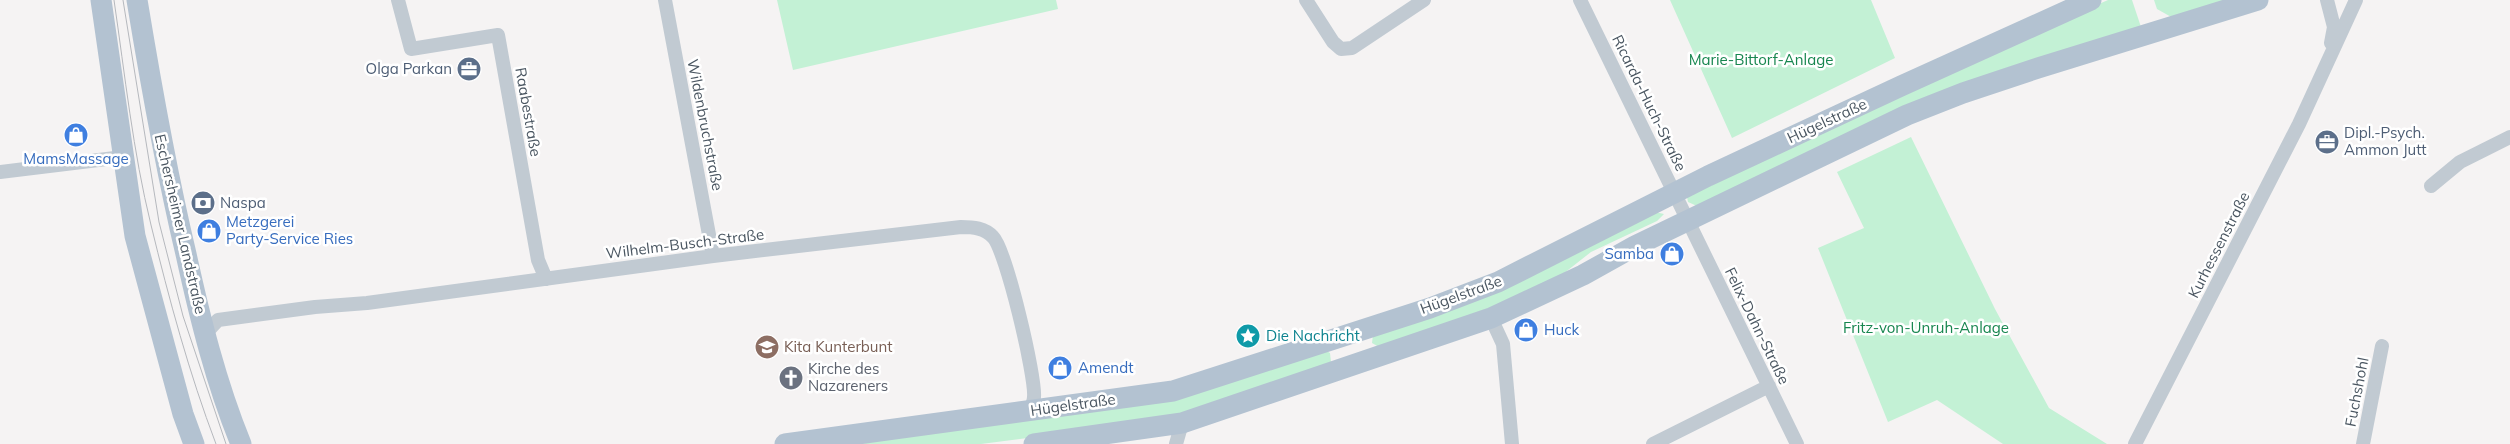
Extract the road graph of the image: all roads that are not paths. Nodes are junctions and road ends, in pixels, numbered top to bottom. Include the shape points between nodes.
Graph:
1 (101, 0) edge
2 (137, 0) edge
3 (398, 0) edge
4 (665, 0) edge
5 (1306, 0) edge
6 (1424, 0) edge
7 (1580, 0) edge
8 (2091, 0) edge
9 (2258, 0) edge
10 (2327, 0) edge
11 (2356, 0) edge
12 (2327, 59) junction
13 (2510, 137) edge
14 (124, 157) junction
15 (0, 172) edge
16 (2431, 186) dead end
17 (1676, 193) junction
18 (1688, 222) junction
19 (713, 256) junction
20 (546, 279) junction
21 (1491, 318) junction
22 (1367, 326) junction
23 (205, 334) junction
24 (1330, 339) junction
25 (2382, 346) dead end
26 (1377, 356) junction
27 (1336, 370) junction
28 (1769, 386) junction
29 (1029, 412) junction
30 (183, 414) junction
31 (1182, 423) junction
32 (185, 444) edge
33 (194, 444) edge
34 (241, 444) edge
35 (785, 444) edge
36 (1034, 444) edge
37 (1176, 444) edge
38 (1512, 444) edge
39 (1653, 444) edge
40 (1796, 444) edge
41 (2135, 444) edge
42 (2363, 444) edge

1 - 14 main road
2 - 23 main road, Eschersheimer Landstraße via 161,142
3 - 20 street, Raabestraße via 411,49 498,35 538,260
4 - 19 street, Wildenbruchstraße
5 - 6 street via 1341,49 1352,48
7 - 17 street, Ricarda-Huch-Straße
8 - 17 main road, Hügelstraße via 1900,86
9 - 18 main road, Hügelstraße via 1955,96 1830,151
10 - 12 street, Kurhessenstraße via 2334,27
11 - 12 street, Kurhessenstraße
12 - 41 street, Kurhessenstraße via 2299,124
13 - 16 street via 2460,162
14 - 15 street
14 - 30 main road via 134,236
17 - 18 street, Ricarda-Huch-Straße
17 - 22 main road, Hügelstraße via 1498,282 1430,308
18 - 21 main road, Hügelstraße
18 - 28 street, Felix-Dahn-Straße
19 - 20 street, Wilhelm-Busch-Straße
19 - 29 street, Wilhelm-Busch-Straße via 961,227 978,228 992,236 1000,246 1010,275 1031,375 1034,397
20 - 23 street, Wilhelm-Busch-Straße via 218,320
21 - 26 main road, Hügelstraße
21 - 38 street via 1502,344
22 - 24 main road, Hügelstraße
22 - 26 main road via 1362,338 1363,346
23 - 34 main road, Eschersheimer Landstraße
24 - 27 main road via 1339,354
24 - 29 main road, Hügelstraße via 1173,391
25 - 42 street, Fuchshohl
26 - 27 main road, Hügelstraße
27 - 31 main road, Hügelstraße
28 - 39 street
28 - 40 street, Felix-Dahn-Straße
29 - 35 main road, Hügelstraße
30 - 32 main road
30 - 33 main road
31 - 36 main road, Hügelstraße
31 - 37 street

